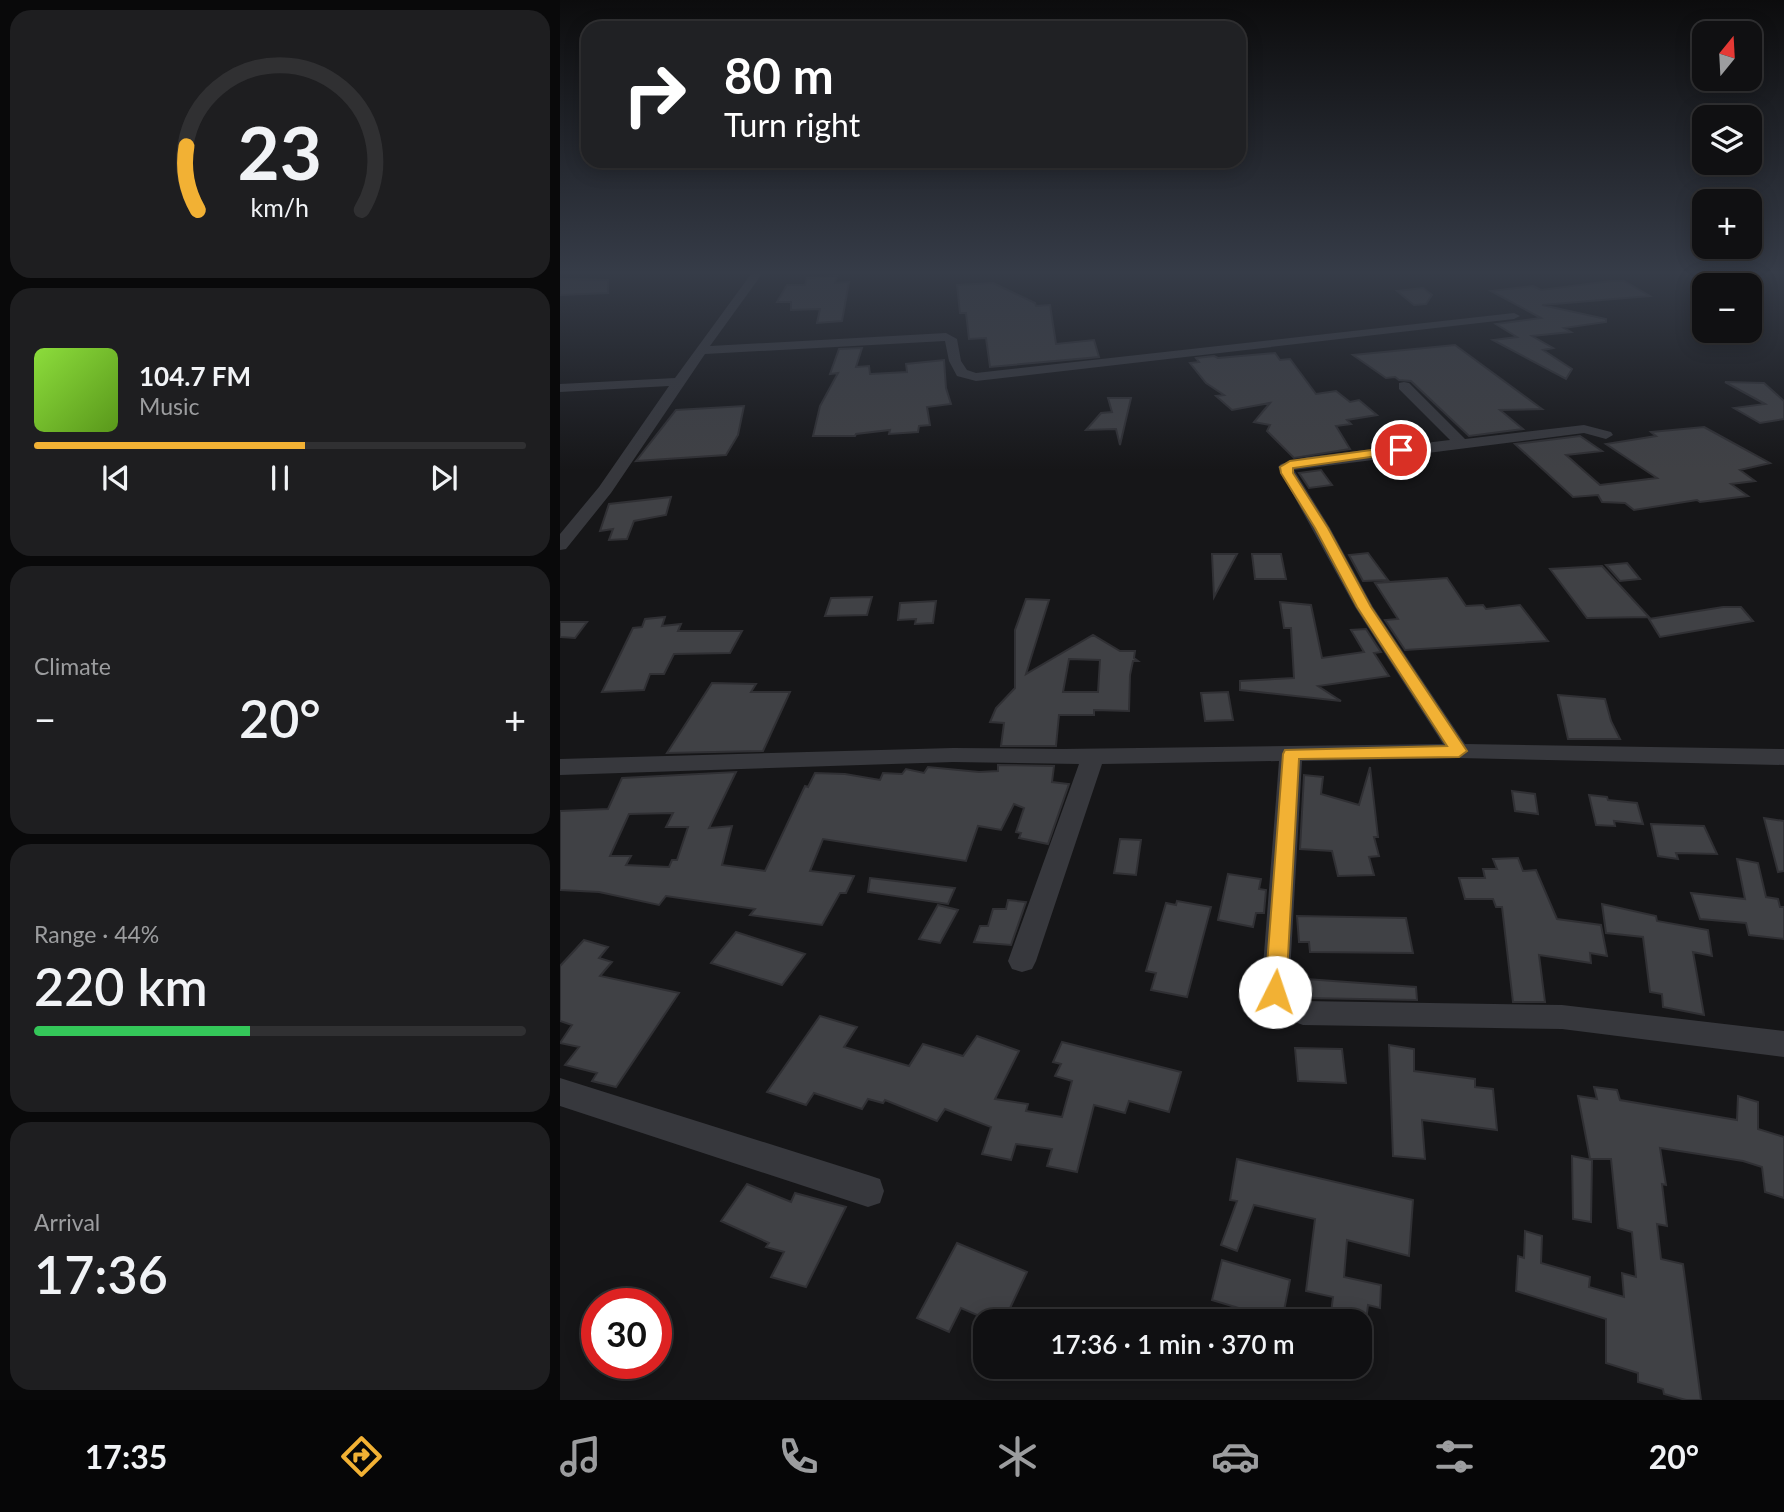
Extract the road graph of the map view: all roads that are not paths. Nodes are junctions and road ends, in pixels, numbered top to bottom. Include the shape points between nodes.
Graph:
1 (709, 339) edge
2 (902, 339) edge
3 (951, 339) edge
4 (1308, 339) edge
5 (701, 350) junction
6 (679, 383) junction
7 (1404, 386) dead end
8 (560, 388) edge
9 (1606, 435) dead end
10 (1461, 443) junction
11 (560, 517) edge
12 (582, 517) junction
13 (560, 545) edge
14 (1459, 751) junction
15 (1291, 754) junction
16 (1093, 757) junction
17 (1784, 757) edge
18 (560, 767) edge
19 (1022, 961) dead end
20 (1784, 1044) edge
21 (560, 1092) edge
22 (868, 1191) dead end

1 - 5 street
2 - 5 street
3 - 4 street via 961,373 976,377
5 - 6 street
6 - 8 street
6 - 12 street
7 - 10 street
9 - 10 street via 1584,429
10 - 14 street via 1286,467 1364,607
11 - 12 street
12 - 13 street
14 - 15 street
14 - 17 street
15 - 16 street
15 - 20 street via 1275,992 1287,1009 1303,1013 1562,1017
16 - 18 street via 953,755
16 - 19 street
21 - 22 street

